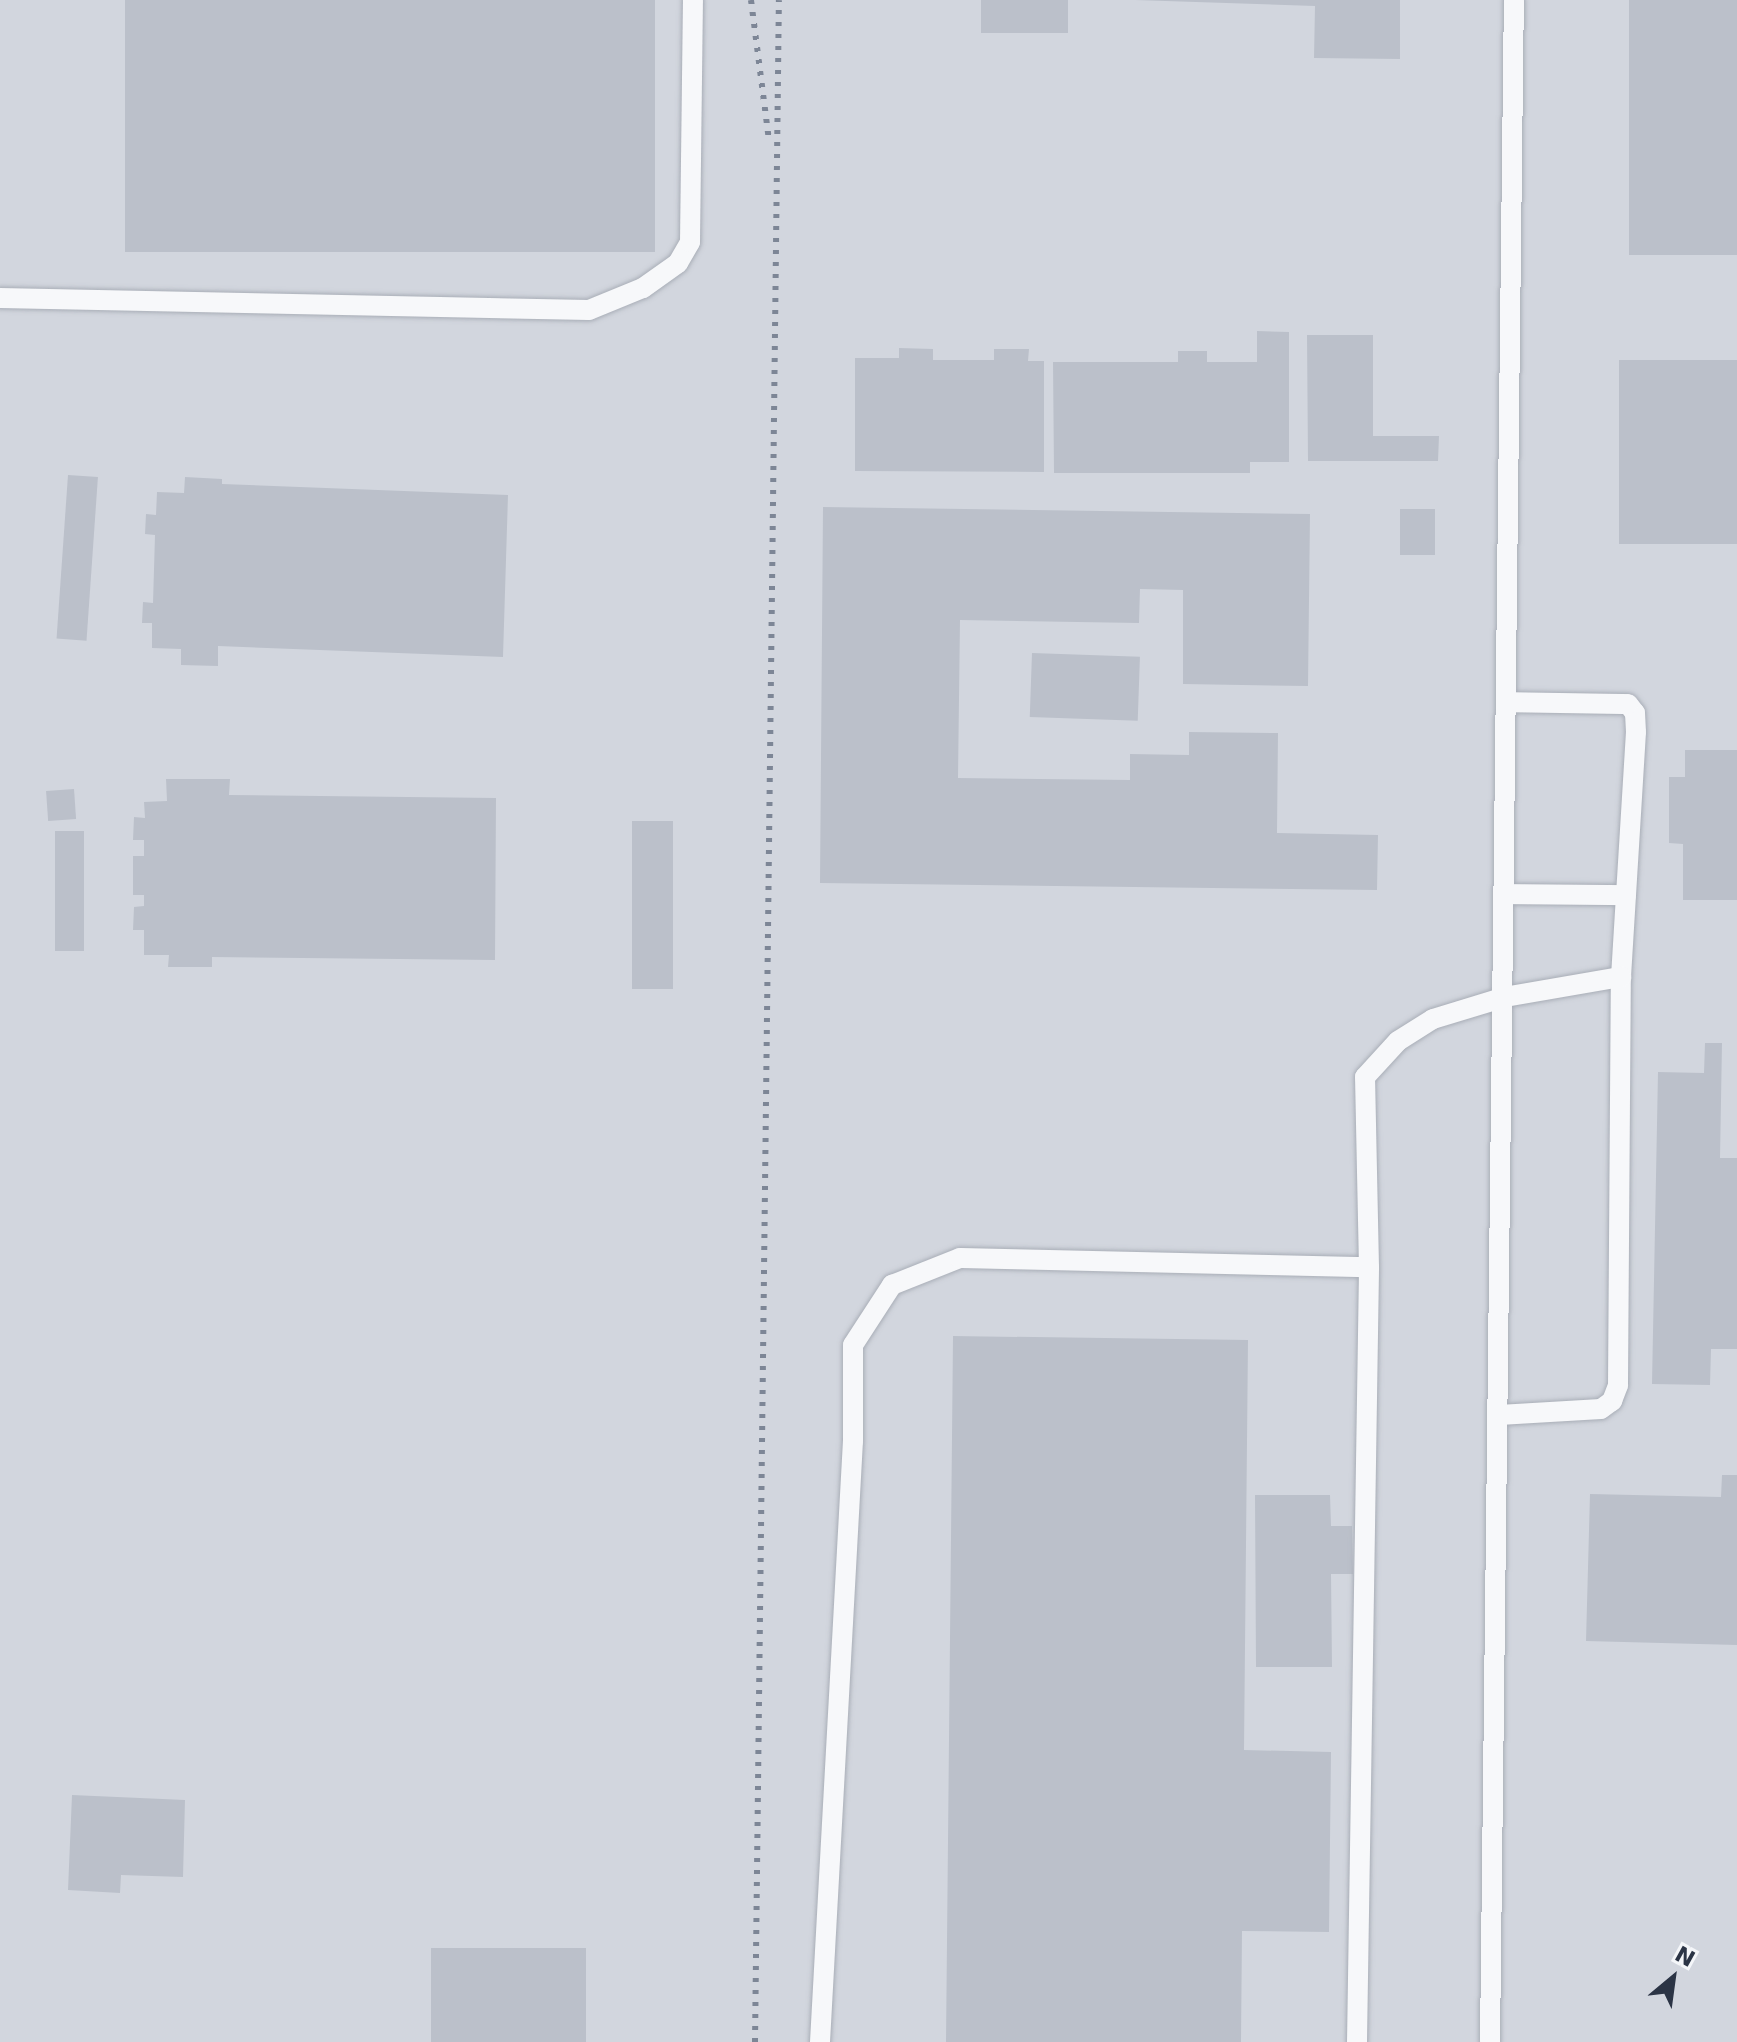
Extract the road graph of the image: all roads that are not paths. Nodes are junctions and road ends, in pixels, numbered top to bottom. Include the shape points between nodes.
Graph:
1 (693, 0) edge
2 (1514, 0) edge
3 (0, 298) edge
4 (1507, 702) junction
5 (1506, 894) junction
6 (1626, 895) junction
7 (1621, 977) junction
8 (1505, 997) junction
9 (1369, 1267) junction
10 (1499, 1415) junction
11 (820, 2042) edge
12 (1357, 2042) edge
13 (1490, 2042) edge

1 - 3 lane via 690,242 678,263 643,288 589,310
2 - 4 lane
4 - 5 lane
4 - 6 lane via 1628,704 1635,713
5 - 6 lane
5 - 8 lane
6 - 7 lane
7 - 8 lane
7 - 10 lane via 1618,1385 1612,1401 1601,1409
8 - 9 lane via 1433,1019 1398,1041 1365,1077
8 - 10 lane
9 - 11 lane via 960,1258 892,1285 853,1345 853,1441
9 - 12 lane
10 - 13 lane

